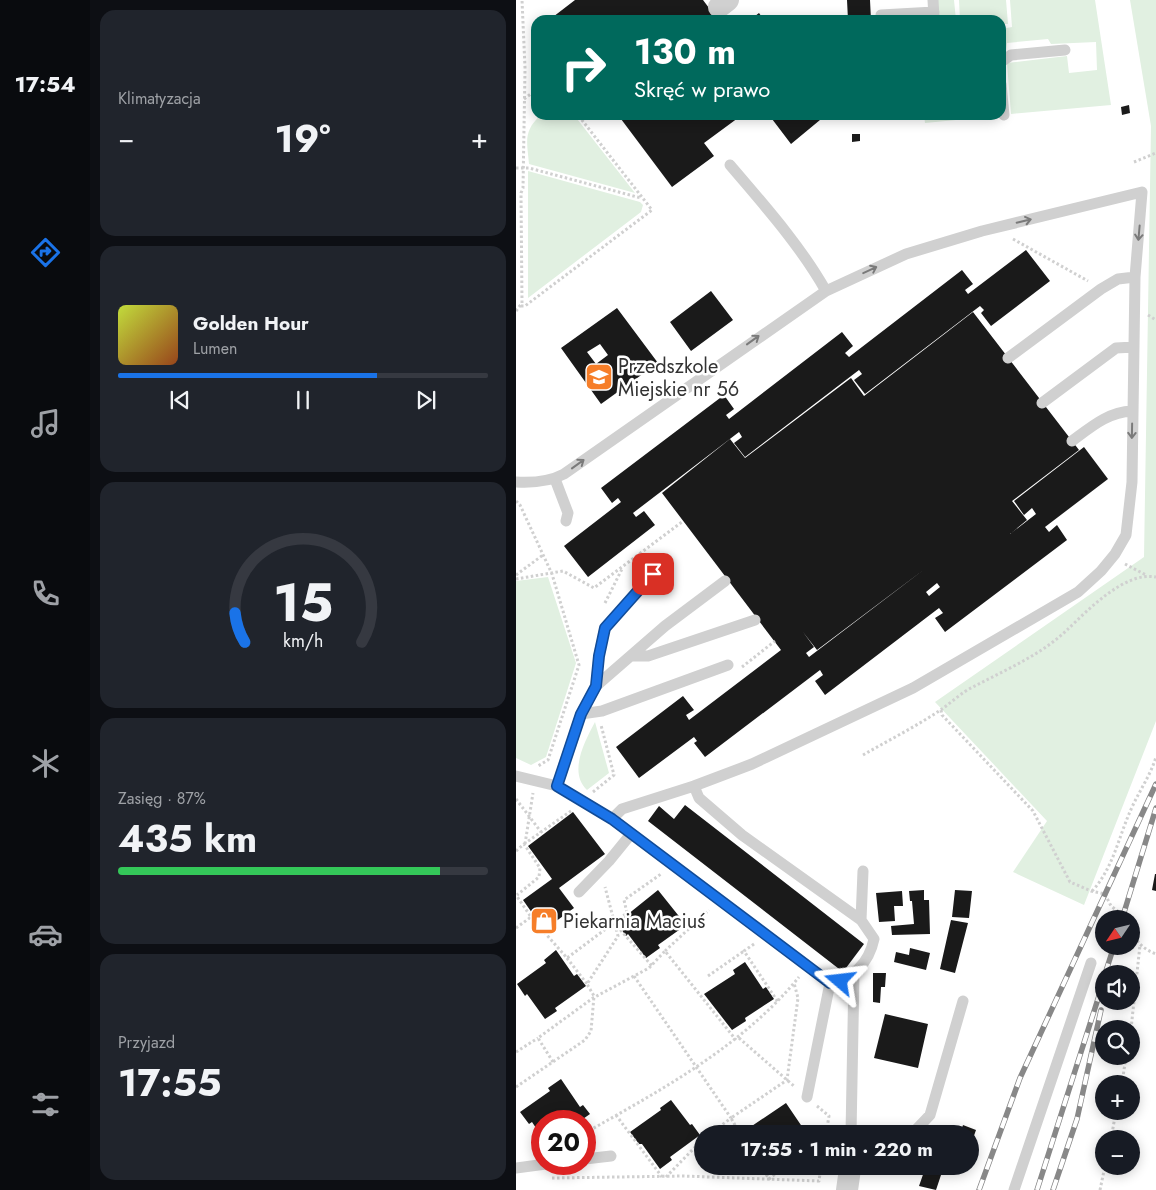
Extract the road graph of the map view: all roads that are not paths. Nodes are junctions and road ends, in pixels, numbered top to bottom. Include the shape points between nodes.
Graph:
1 (933, 0) edge
2 (934, 15) edge
3 (1065, 50) dead end
4 (1006, 58) edge
5 (730, 165) dead end
6 (1135, 277) junction
7 (826, 291) junction
8 (1134, 347) junction
9 (1008, 358) dead end
10 (1042, 403) dead end
11 (1132, 411) junction
12 (1072, 441) dead end
13 (555, 479) junction
14 (516, 482) edge
15 (566, 521) dead end
16 (653, 574) dead end
17 (725, 580) dead end
18 (755, 620) dead end
19 (632, 656) junction
20 (730, 668) road end
21 (596, 686) junction
22 (581, 714) junction
23 (516, 776) edge
24 (557, 786) junction
25 (694, 786) junction
26 (612, 819) junction
27 (631, 834) junction
28 (863, 871) dead end
29 (579, 892) dead end
30 (861, 920) junction
31 (1091, 963) dead end
32 (854, 974) junction
33 (830, 983) junction
34 (963, 1000) dead end
35 (806, 1097) road end
36 (851, 1125) edge
37 (921, 1125) edge
38 (611, 1156) dead end
39 (596, 1158) edge
40 (531, 1166) edge
41 (516, 1168) edge
42 (1014, 1190) edge

1 - 2 lane
3 - 4 lane via 1011,55
5 - 7 lane via 768,209
7 -> 6 lane via 906,254 982,231 1142,192
6 - 8 lane
6 - 9 lane via 1118,279 1102,289
13 -> 7 lane
8 - 10 lane via 1116,348
8 - 11 lane
11 - 12 lane via 1119,411 1108,416
11 -> 25 lane via 1132,482 1126,535 1115,554 1078,592 913,688 752,764
13 - 14 lane
13 - 15 lane via 568,513
16 - 21 lane via 605,628
17 - 19 lane
18 - 19 lane via 648,656
19 - 21 lane
20 - 22 lane via 602,711
21 - 22 lane
22 - 24 lane
23 - 24 lane
24 - 26 lane
25 - 26 lane via 622,809
25 - 30 lane via 699,798 742,835
26 - 27 lane
27 - 29 lane
27 - 33 lane
28 - 30 lane
30 - 32 lane via 874,939 864,962
31 - 42 lane
32 - 33 lane
32 - 36 lane
33 - 35 lane
34 - 37 lane via 930,1115
38 - 39 lane
40 - 41 lane

